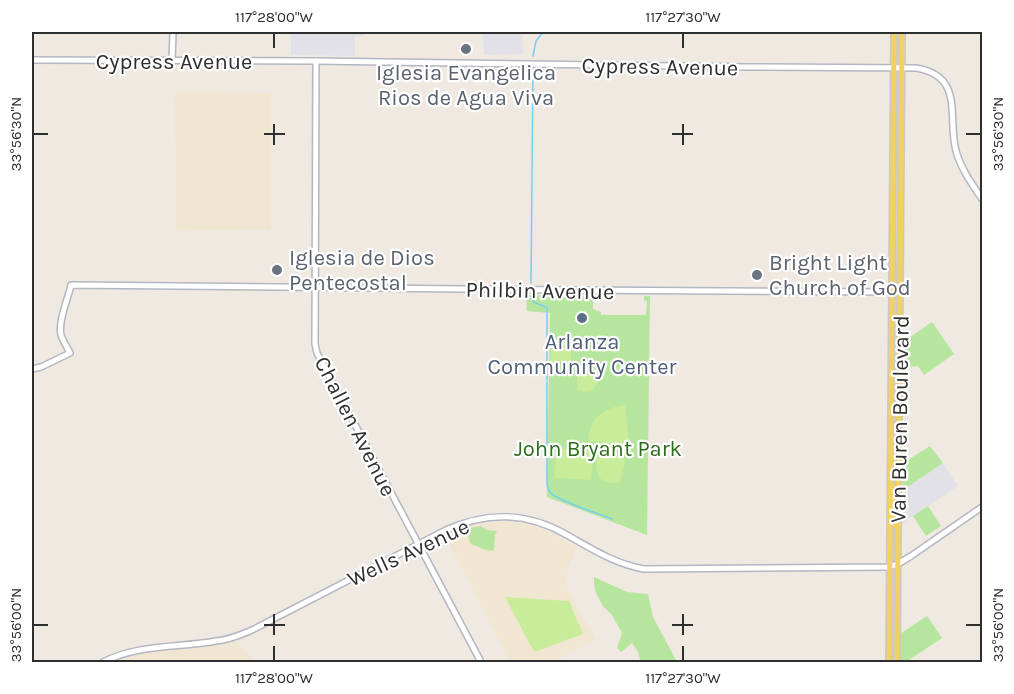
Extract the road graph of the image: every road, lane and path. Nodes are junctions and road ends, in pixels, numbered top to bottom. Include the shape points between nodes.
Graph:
1 (173, 32) edge
2 (894, 32) edge
3 (902, 32) edge
4 (32, 60) edge
5 (172, 61) junction
6 (316, 61) junction
7 (893, 67) junction
8 (902, 67) junction
9 (892, 177) junction
10 (901, 177) junction
11 (982, 199) edge
12 (315, 288) junction
13 (891, 292) junction
14 (900, 292) junction
15 (32, 369) edge
16 (890, 482) junction
17 (982, 507) edge
18 (898, 530) junction
19 (418, 544) junction
20 (898, 564) junction
21 (889, 567) junction
22 (103, 663) edge
23 (481, 663) edge
24 (890, 663) edge
25 (897, 663) edge

1 - 5 street
2 - 7 main road, Van Buren Boulevard
3 - 8 main road, Van Buren Boulevard
4 - 5 street, Cypress Avenue
5 - 6 street, Cypress Avenue
6 - 7 street, Cypress Avenue
6 - 12 street, Challen Avenue
7 - 8 street, Cypress Avenue
7 - 9 main road, Van Buren Boulevard
8 - 10 main road, Van Buren Boulevard
8 - 11 street, Cypress Avenue via 927,70 948,88 956,153
9 - 10 main road
9 - 13 main road, Van Buren Boulevard
10 - 14 main road, Van Buren Boulevard
12 - 13 street, Philbin Avenue
12 - 15 street, Philbin Avenue via 71,285 61,328 70,353
12 - 19 street, Challen Avenue via 317,353
13 - 14 street, Philbin Avenue
13 - 16 main road, Van Buren Boulevard
14 - 18 main road, Van Buren Boulevard
16 - 18 main road
16 - 21 main road, Van Buren Boulevard
17 - 20 street, Wells Avenue
18 - 20 main road, Van Buren Boulevard
19 - 21 street, Wells Avenue via 458,524 507,517 546,524 617,562 644,569
19 - 22 street, Wells Avenue via 236,637 137,650
19 - 23 street, Challen Avenue
20 - 21 street, Wells Avenue
20 - 25 main road, Van Buren Boulevard
21 - 24 main road, Van Buren Boulevard

